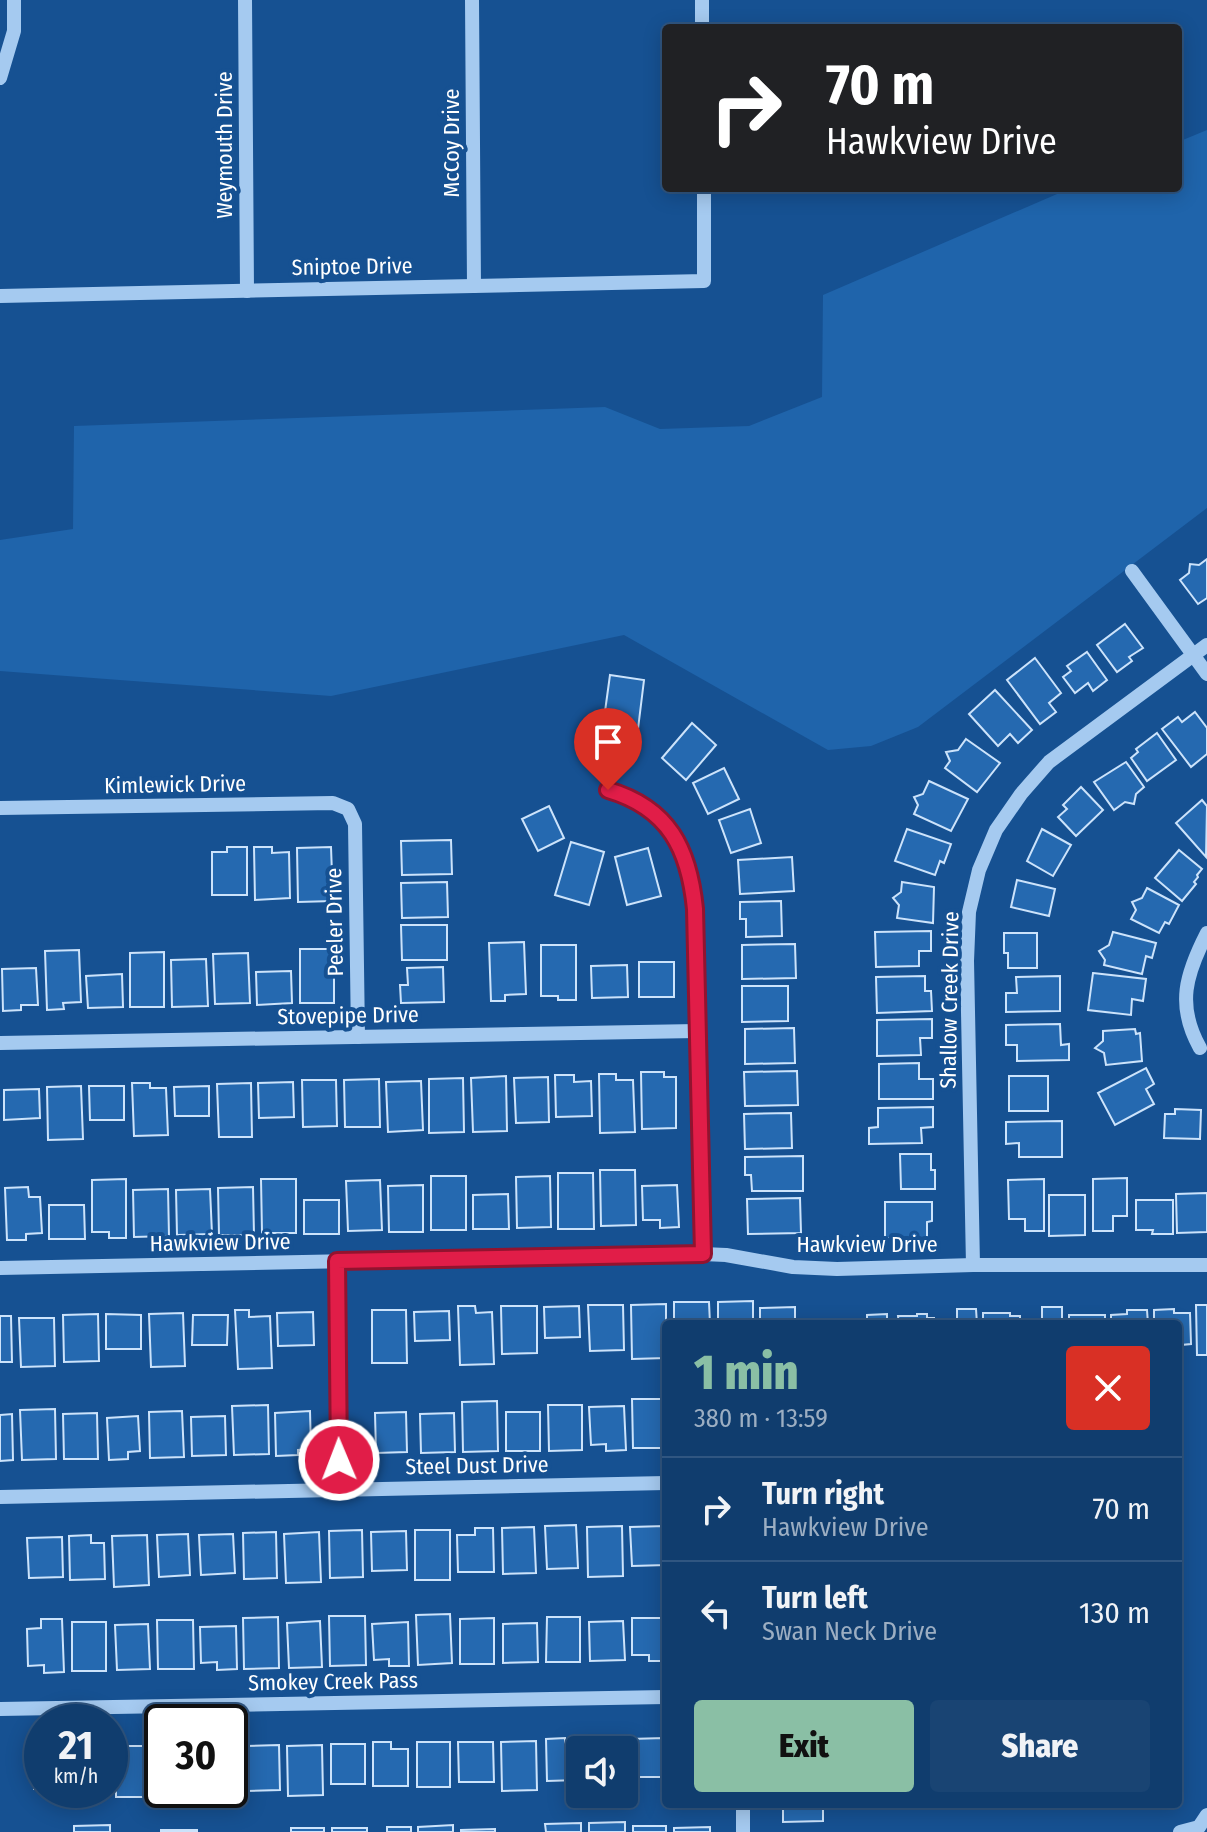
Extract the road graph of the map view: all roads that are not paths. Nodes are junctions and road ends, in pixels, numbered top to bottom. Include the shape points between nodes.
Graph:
1 (14, 0) edge
2 (245, 0) edge
3 (472, 0) edge
4 (702, 0) edge
5 (702, 24) edge
6 (0, 78) edge
7 (704, 192) edge
8 (474, 286) junction
9 (247, 291) junction
10 (0, 296) edge
11 (1132, 571) dead end
12 (1207, 645) edge
13 (1193, 655) junction
14 (1207, 674) edge
15 (608, 790) dead end
16 (0, 808) edge
17 (348, 809) joint
18 (1207, 933) edge
19 (697, 1031) junction
20 (358, 1037) junction
21 (0, 1043) edge
22 (1200, 1048) dead end
23 (703, 1254) junction
24 (337, 1261) junction
25 (973, 1265) junction
26 (1207, 1265) edge
27 (0, 1268) edge
28 (662, 1483) edge
29 (339, 1489) junction
30 (0, 1497) edge
31 (662, 1697) edge
32 (0, 1709) edge
33 (743, 1808) edge
34 (1207, 1815) edge
35 (743, 1832) edge
36 (1180, 1832) edge

1 - 6 street via 14,31
2 - 9 street, Weymouth Drive
3 - 8 street, McCoy Drive
4 - 5 street
7 - 8 street, Sniptoe Drive via 704,281
8 - 9 street, Sniptoe Drive
9 - 10 street, Sniptoe Drive
11 - 13 street
12 - 13 street, Shallow Creek Drive
13 - 14 street
13 - 25 street, Shallow Creek Drive via 1049,762 996,830 979,870 969,912 967,961
15 - 19 street via 640,802 662,820 683,853 695,909
16 - 17 street, Kimlewick Drive via 333,803
17 - 20 street, Peeler Drive via 355,824
18 - 22 street via 1186,992 1189,1029
19 - 20 street, Stovepipe Drive
19 - 23 street
20 - 21 street, Stovepipe Drive
23 - 24 street, Hawkview Drive
23 - 25 street, Hawkview Drive via 837,1269
24 - 27 street, Hawkview Drive
24 - 29 street
25 - 26 street, Hawkview Drive
28 - 29 street, Steel Dust Drive
29 - 30 street, Steel Dust Drive
31 - 32 street, Smokey Creek Pass
33 - 35 street
34 - 36 street via 1199,1827

